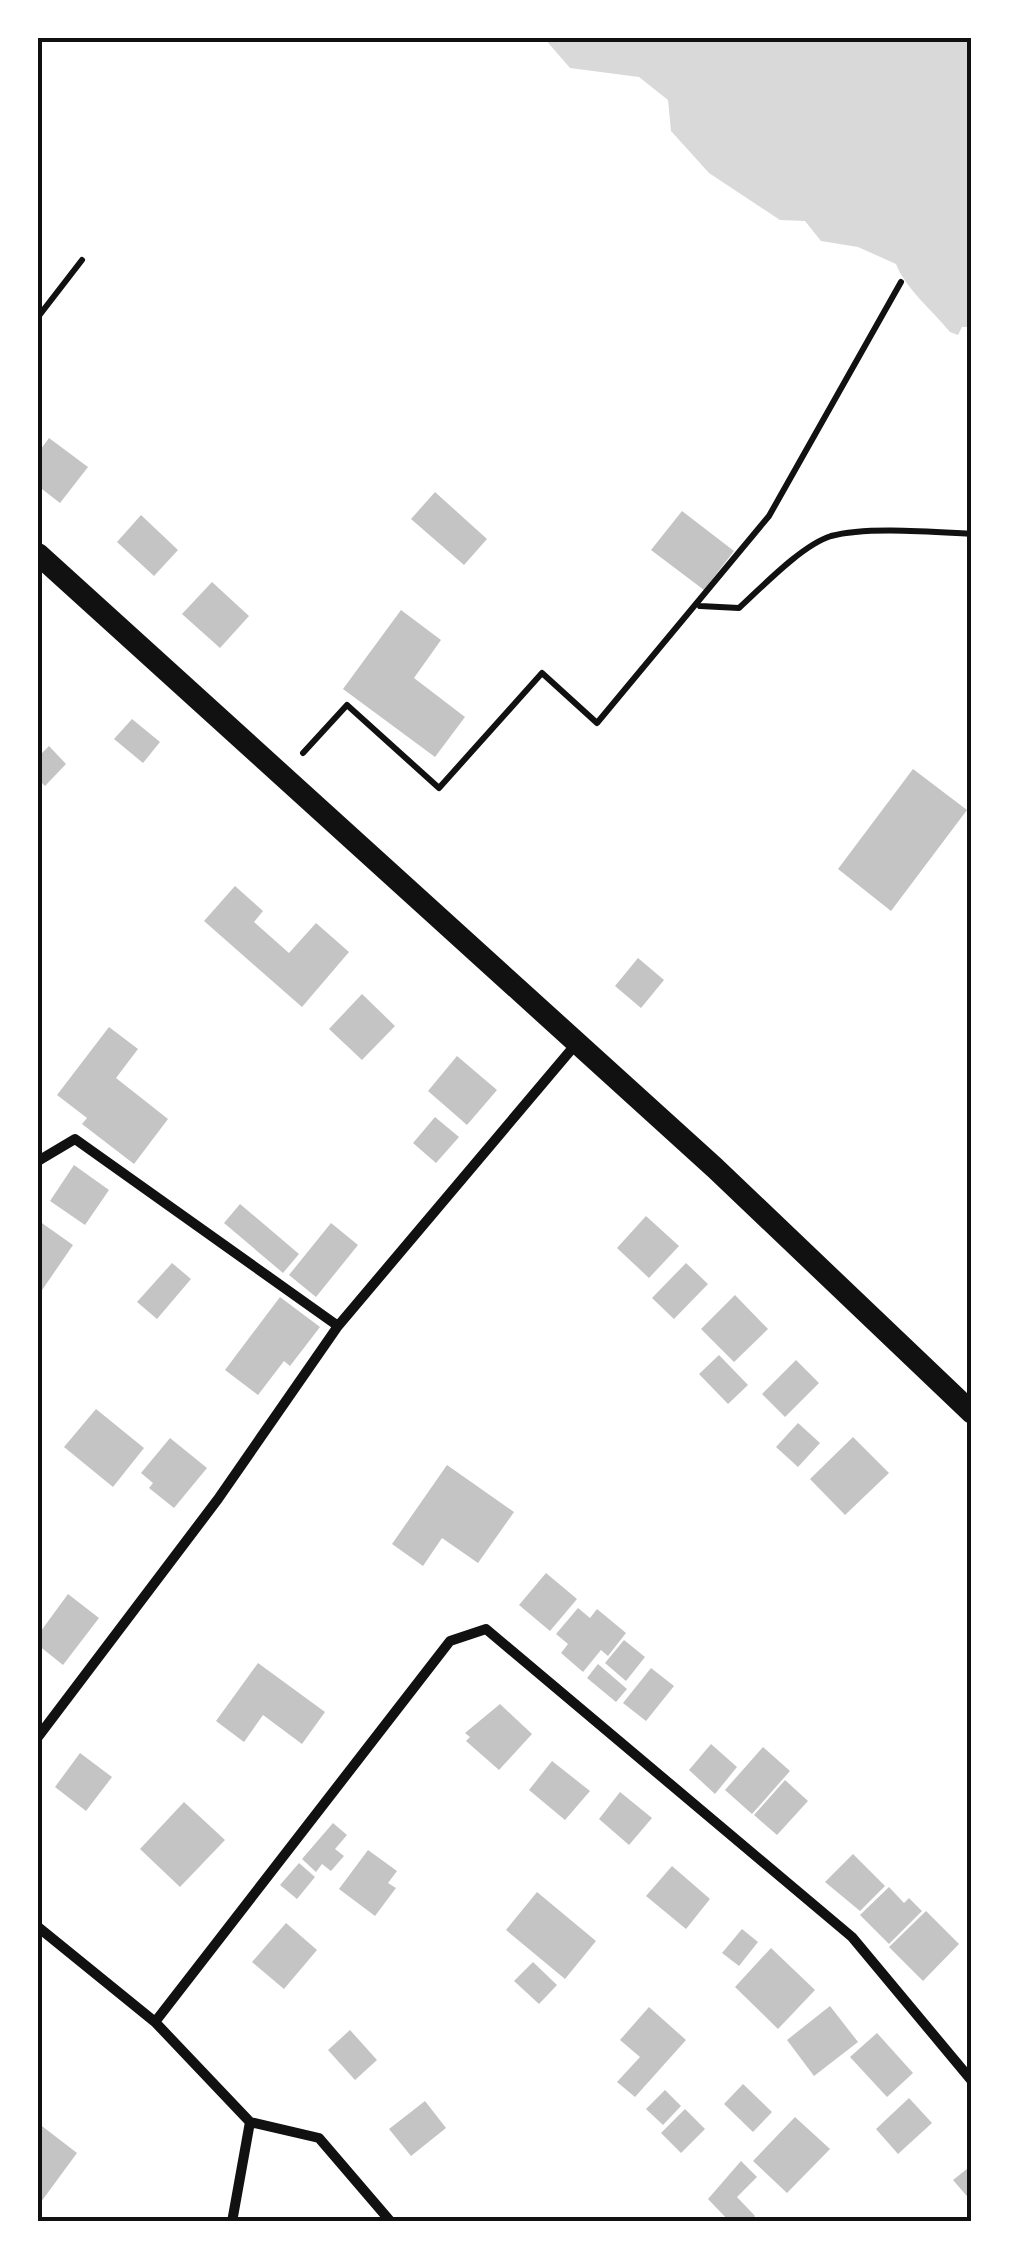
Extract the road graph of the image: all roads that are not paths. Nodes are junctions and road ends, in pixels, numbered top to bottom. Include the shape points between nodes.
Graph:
1 (39, 559) edge
2 (578, 1042) junction
3 (38, 1162) edge
4 (338, 1326) junction
5 (972, 1413) edge
6 (38, 1737) edge
7 (38, 1927) edge
8 (155, 2022) junction
9 (972, 2081) edge
10 (250, 2122) junction
11 (232, 2222) edge
12 (391, 2222) edge

1 - 2 main road
2 - 4 street
2 - 5 main road
3 - 4 street via 75,1139
4 - 6 street
7 - 8 street
8 - 9 street via 450,1642 486,1629 852,1937
8 - 10 street
10 - 11 street
10 - 12 street via 318,2138

